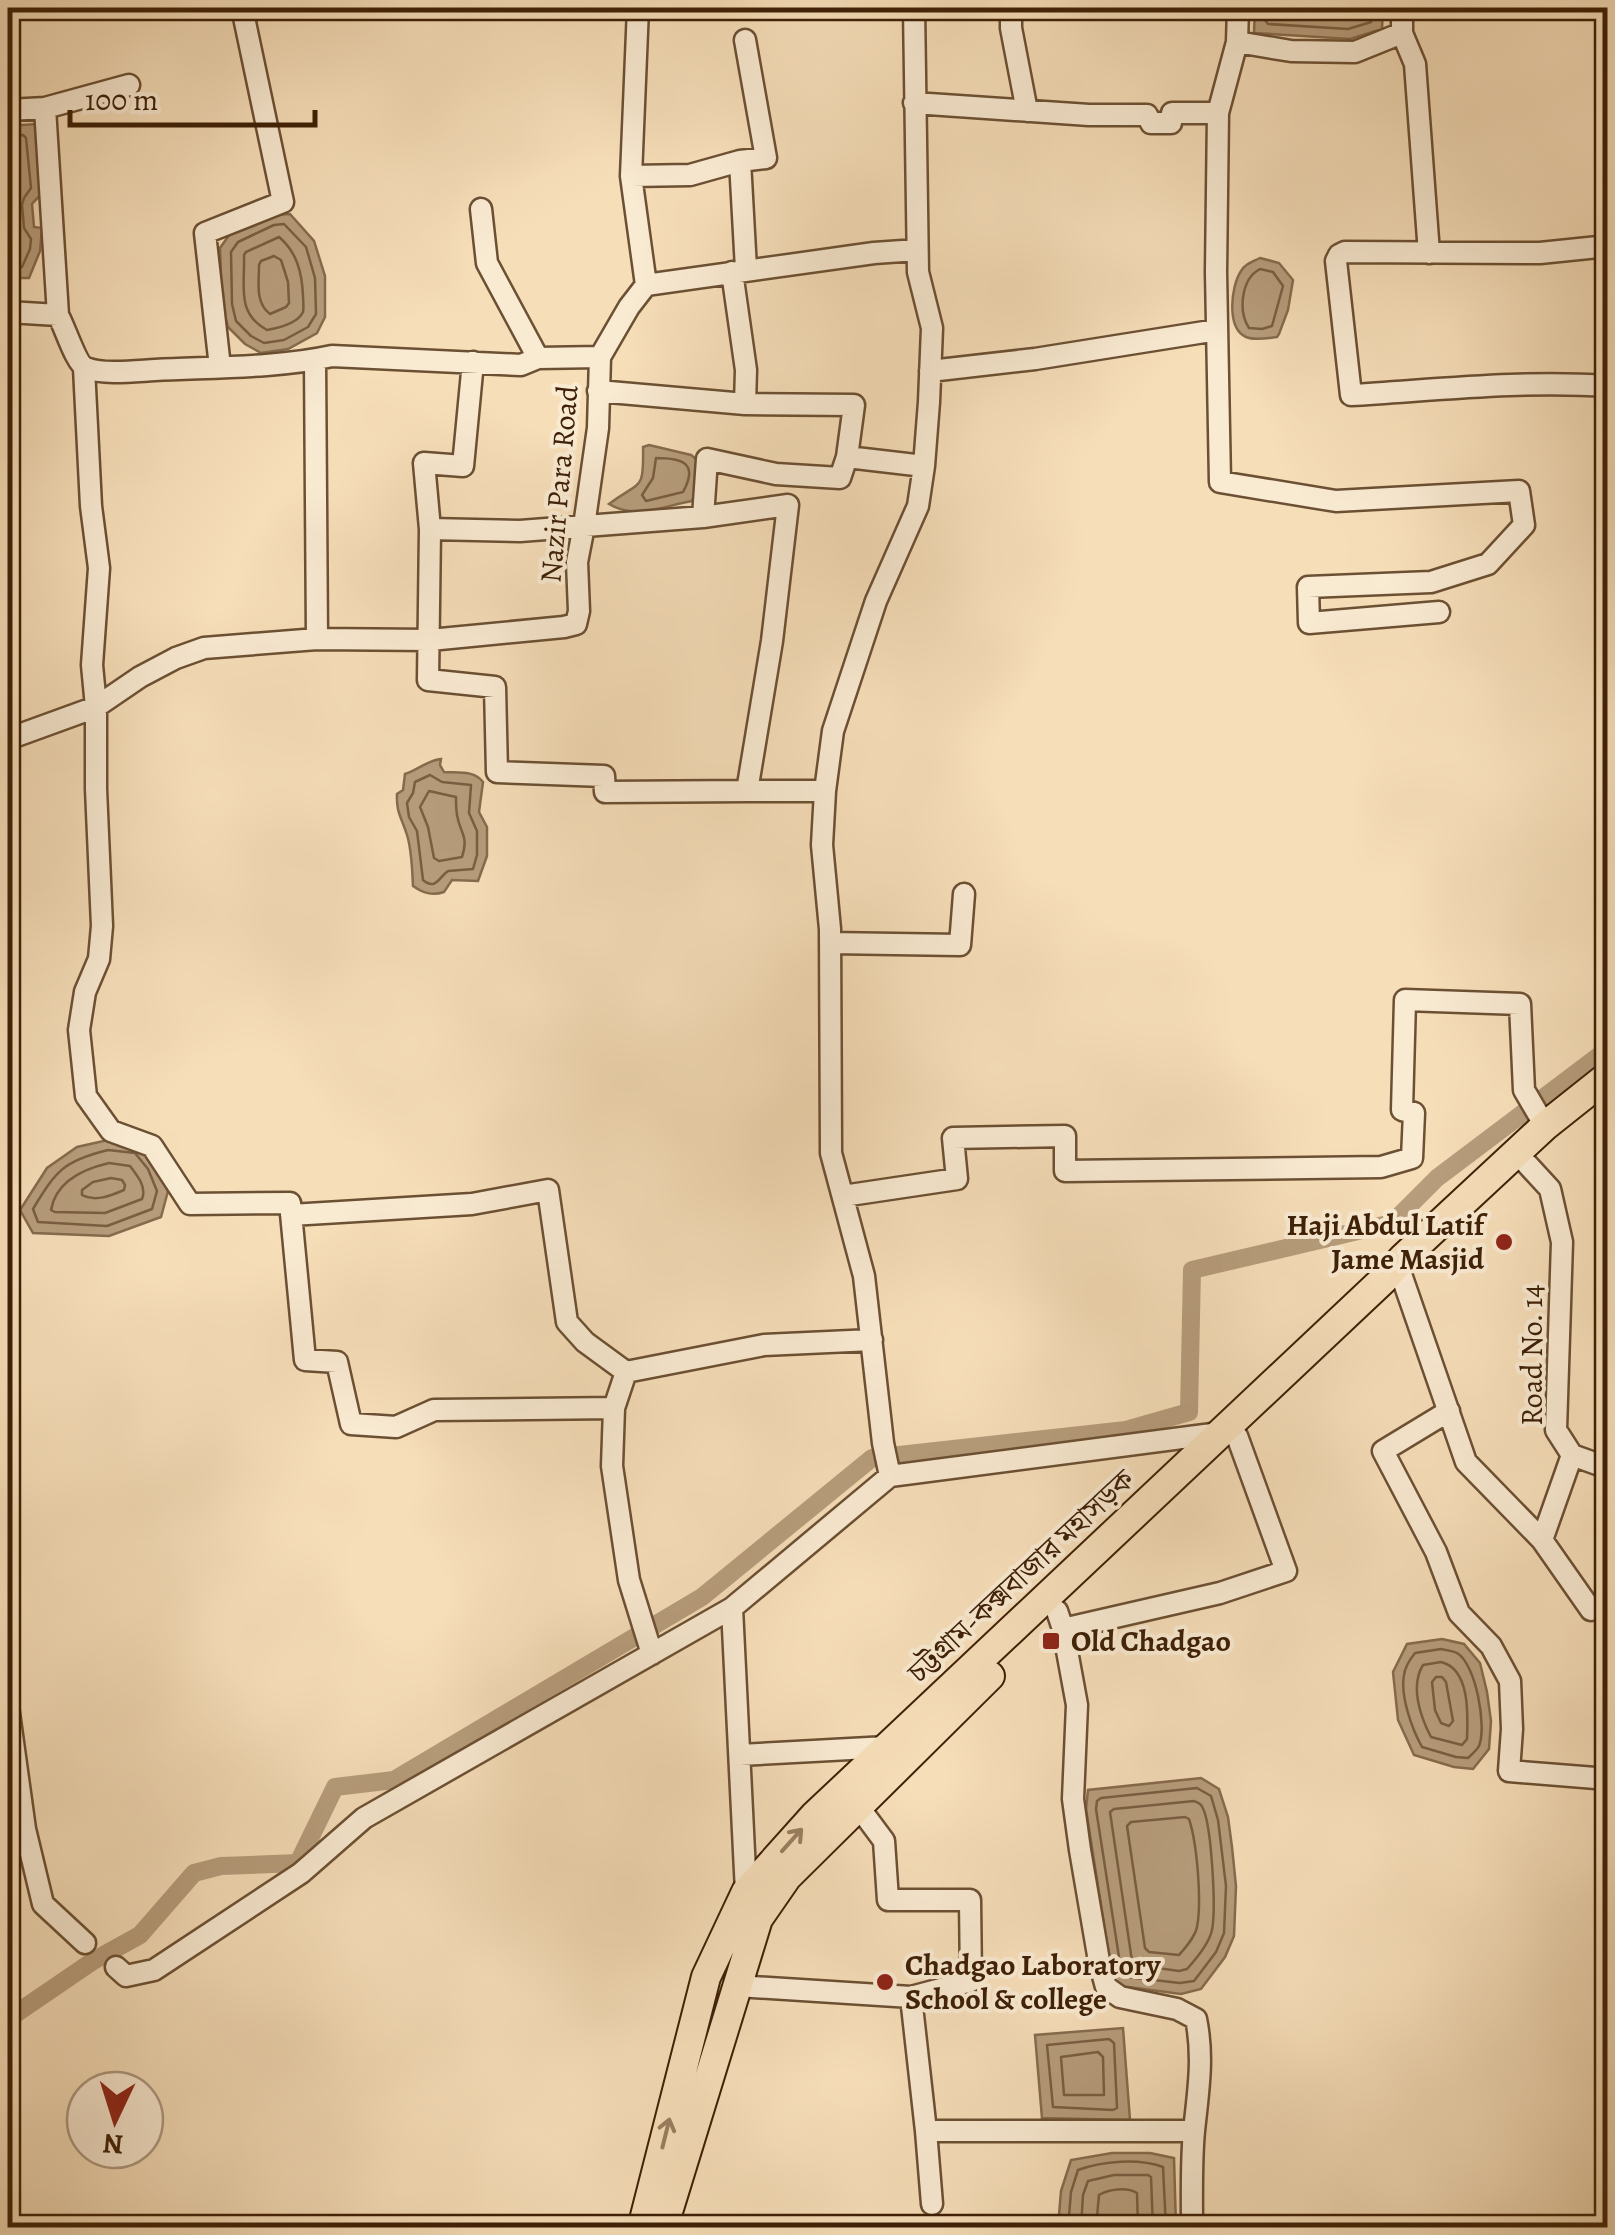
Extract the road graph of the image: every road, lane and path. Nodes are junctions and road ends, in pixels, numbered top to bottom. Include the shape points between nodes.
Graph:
1 (242, 8) edge
2 (638, 8) edge
3 (914, 8) edge
4 (1010, 8) edge
5 (1238, 8) edge
6 (1402, 8) edge
7 (1402, 33) junction
8 (745, 40) dead end
9 (1237, 42) junction
10 (129, 85) dead end
11 (914, 103) junction
12 (45, 108) junction
13 (8, 110) edge
14 (1028, 111) junction
15 (1218, 112) junction
16 (740, 161) junction
17 (631, 176) junction
18 (481, 209) dead end
19 (1608, 246) edge
20 (917, 250) junction
21 (1429, 253) junction
22 (739, 271) junction
23 (646, 286) junction
24 (8, 312) edge
25 (58, 315) junction
26 (1217, 330) junction
27 (600, 357) junction
28 (538, 358) junction
29 (315, 360) junction
30 (472, 362) junction
31 (220, 367) junction
32 (84, 368) junction
33 (930, 372) junction
34 (1608, 386) edge
35 (598, 392) junction
36 (745, 404) junction
37 (847, 457) junction
38 (924, 466) junction
39 (703, 517) junction
40 (584, 526) junction
41 (430, 529) junction
42 (1439, 612) dead end
43 (317, 640) junction
44 (430, 640) junction
45 (96, 708) junction
46 (8, 739) edge
47 (746, 791) junction
48 (825, 791) junction
49 (964, 894) dead end
50 (830, 943) junction
51 (1608, 1076) edge
52 (1608, 1098) edge
53 (1546, 1126) junction
54 (1527, 1164) junction
55 (843, 1196) junction
56 (291, 1215) junction
57 (1402, 1277) junction
58 (872, 1340) junction
59 (626, 1372) junction
60 (614, 1408) junction
61 (1448, 1412) junction
62 (1229, 1434) junction
63 (1572, 1456) junction
64 (1608, 1468) edge
65 (890, 1476) junction
66 (1542, 1540) junction
67 (732, 1608) junction
68 (1591, 1610) dead end
69 (1060, 1620) junction
70 (652, 1654) junction
71 (8, 1706) edge
72 (887, 1747) junction
73 (740, 1755) junction
74 (1608, 1779) edge
75 (858, 1806) junction
76 (746, 1892) junction
77 (84, 1942) dead end
78 (116, 1967) dead end
79 (737, 1986) junction
80 (911, 1996) junction
81 (926, 2131) junction
82 (1194, 2132) junction
83 (932, 2204) dead end
84 (642, 2228) edge
85 (662, 2228) edge
86 (1192, 2228) edge

1 - 31 street via 283,202 205,232
2 - 17 street
3 - 11 street
4 - 14 street
5 - 9 street
6 - 7 street
7 - 9 street via 1355,52 1291,52
7 - 21 street via 1415,64
8 - 16 street via 766,158
9 - 15 street
10 - 12 street
11 - 14 street
11 - 20 street
12 - 13 street
12 - 25 street
14 - 15 street via 1147,114 1151,123 1171,123 1172,113
15 - 26 street
16 - 17 street via 690,175
16 - 22 street
17 - 23 street
18 - 28 street via 487,263
19 - 21 street
20 - 22 street
20 - 33 street via 932,328
21 - 34 street via 1339,255 1351,395
22 - 23 street
22 - 36 street
23 - 27 street, Nazir Para Road
24 - 25 street
25 - 32 street
26 - 33 street
26 - 42 street via 1220,482 1336,501 1520,491 1524,525 1488,564 1431,582 1308,587 1309,623
27 - 28 street
27 - 35 street, Nazir Para Road
28 - 30 street via 521,366
29 - 30 street
29 - 31 street
29 - 43 street
30 - 41 street via 463,466 424,463
31 - 32 street
32 - 45 street via 99,568
33 - 38 street
35 - 36 street
35 - 40 street, Nazir Para Road
36 - 37 street via 854,406
37 - 38 street
37 - 39 street via 840,478 707,460
38 - 48 street via 918,506 876,601 833,731
39 - 40 street
39 - 47 street via 788,505
40 - 41 street
40 - 44 street, Nazir Para Road via 576,624
41 - 44 street
43 - 44 street, Nazir Para Road
43 - 45 street, Nazir Para Road via 204,648 140,677
44 - 47 street via 428,680 494,687 497,772 604,776 605,792
45 - 46 street, Nazir Para Road
45 - 56 street via 102,926 79,1030 86,1096 110,1131 152,1146 190,1204 290,1203
47 - 48 street
48 - 50 street
49 - 50 street via 960,945
50 - 55 street via 831,1153
51 - 53 highway, চট্টগ্রাম-কক্সবাজার মহাসড়ক
52 - 54 highway
53 - 55 street via 1524,1090 1520,1004 1405,1000 1402,1110 1414,1113 1412,1158 1381,1167 1065,1171 1065,1136 953,1138 956,1179
53 - 62 highway, চট্টগ্রাম-কক্সবাজার মহাসড়ক
54 - 57 highway
54 - 63 street, Road No. 14 via 1550,1189 1562,1242 1556,1430
55 - 58 street
56 - 59 street via 472,1204 548,1190 567,1322
56 - 60 street via 305,1360 337,1362 351,1424 396,1427 434,1410
57 - 61 street
57 - 62 highway
58 - 59 street via 764,1344
58 - 65 street
59 - 60 street
60 - 70 street via 612,1466 629,1580
61 - 66 street via 1466,1462
61 - 74 street via 1384,1451 1460,1613 1491,1646 1510,1681 1509,1771
62 - 65 street
62 - 69 highway
62 - 69 street via 1286,1571 1220,1593
62 - 72 highway, চট্টগ্রাম-কক্সবাজার মহাসড়ক
63 - 64 street, Road No. 14
63 - 66 street
65 - 67 street
66 - 68 street
67 - 70 street
67 - 73 street
69 - 75 highway
69 - 82 street via 1077,1705 1073,1799 1099,1961 1106,1987 1120,1996 1196,2019 1201,2043
70 - 78 street via 364,1818 301,1873 154,1970 126,1976
71 - 77 street via 43,1904
72 - 73 street
76 -> 72 highway, চট্টগ্রাম-কক্সবাজার মহাসড়ক
73 - 76 street
75 - 79 highway via 787,1877 758,1918
75 - 80 street via 884,1841 888,1900 970,1900 971,1981
84 -> 76 highway, চট্টগ্রাম-কক্সবাজার মহাসড়ক via 706,1976
79 - 80 street
79 - 85 highway
80 - 81 street
81 - 82 street
81 - 83 street
82 - 86 street

